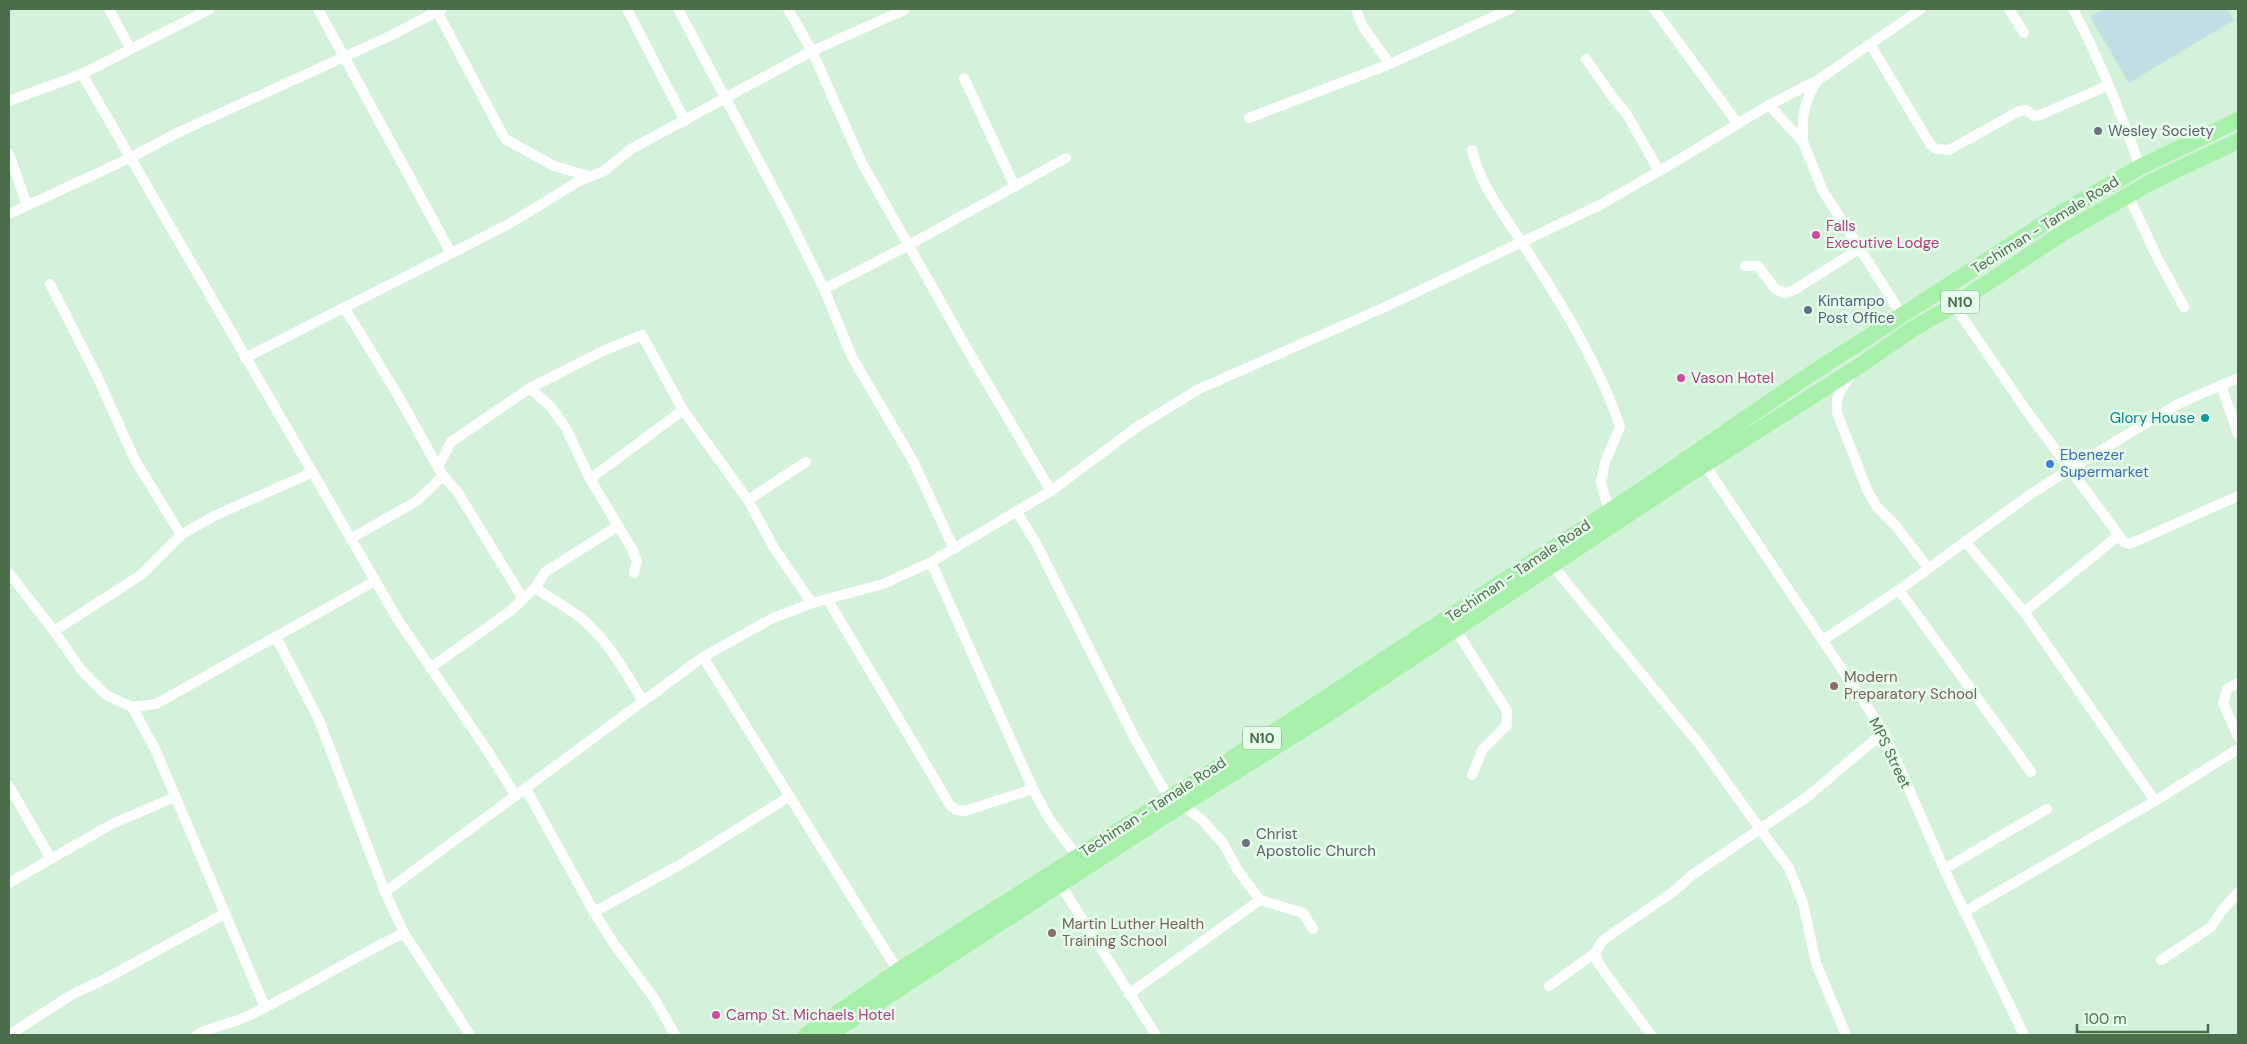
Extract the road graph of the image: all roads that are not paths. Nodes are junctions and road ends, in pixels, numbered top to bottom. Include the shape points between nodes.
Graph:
1 (109, 9) edge
2 (210, 9) edge
3 (318, 9) edge
4 (627, 9) edge
5 (678, 9) edge
6 (788, 9) edge
7 (1356, 9) edge
8 (1510, 9) edge
9 (1654, 9) edge
10 (1921, 9) edge
11 (2009, 9) edge
12 (2073, 9) edge
13 (439, 10) edge
14 (904, 10) edge
15 (2024, 32) dead end
16 (1870, 44) junction
17 (130, 48) junction
18 (812, 51) junction
19 (344, 56) junction
20 (1586, 58) dead end
21 (1390, 64) junction
22 (82, 74) junction
23 (964, 78) dead end
24 (1818, 80) junction
25 (2109, 85) junction
26 (725, 99) junction
27 (9, 101) edge
28 (1769, 105) junction
29 (1249, 118) dead end
30 (2238, 120) edge
31 (685, 121) junction
32 (1738, 124) junction
33 (2238, 141) edge
34 (1803, 142) junction
35 (1472, 150) dead end
36 (9, 154) edge
37 (130, 158) junction
38 (1066, 158) dead end
39 (2140, 167) junction
40 (1659, 171) junction
41 (589, 176) junction
42 (1015, 187) junction
43 (2128, 194) junction
44 (27, 205) junction
45 (9, 214) edge
46 (1522, 243) junction
47 (909, 245) junction
48 (1859, 248) junction
49 (451, 254) junction
50 (1746, 266) dead end
51 (50, 284) dead end
52 (824, 289) junction
53 (1954, 305) junction
54 (344, 307) junction
55 (2184, 307) dead end
56 (1902, 315) junction
57 (1911, 330) junction
58 (245, 358) junction
59 (1861, 365) junction
60 (2238, 378) edge
61 (2221, 385) junction
62 (530, 388) junction
63 (683, 410) junction
64 (2238, 434) edge
65 (806, 462) dead end
66 (1705, 465) junction
67 (2070, 469) junction
68 (440, 471) junction
69 (313, 472) junction
70 (590, 479) junction
71 (1051, 491) junction
72 (2238, 496) edge
73 (748, 500) junction
74 (1608, 511) junction
75 (1017, 512) junction
76 (618, 526) junction
77 (180, 535) junction
78 (2118, 536) junction
79 (350, 539) junction
80 (1965, 541) junction
81 (954, 549) junction
82 (931, 562) junction
83 (1552, 566) junction
84 (1928, 568) junction
85 (634, 573) dead end
86 (9, 574) edge
87 (375, 581) junction
88 (535, 588) junction
89 (1899, 590) junction
90 (523, 599) junction
91 (828, 600) junction
92 (812, 603) junction
93 (2024, 612) junction
94 (1456, 630) junction
95 (54, 631) junction
96 (276, 637) junction
97 (1823, 640) junction
98 (703, 657) junction
99 (430, 668) junction
100 (2238, 683) edge
101 (643, 702) junction
102 (132, 707) junction
103 (1884, 732) junction
104 (2238, 737) edge
105 (2238, 749) edge
106 (2031, 772) dead end
107 (1472, 775) dead end
108 (9, 786) edge
109 (526, 789) junction
110 (1033, 789) junction
111 (516, 796) junction
112 (790, 796) junction
113 (175, 797) junction
114 (1175, 801) junction
115 (2155, 801) junction
116 (2047, 810) dead end
117 (1760, 829) junction
118 (1077, 856) junction
119 (51, 859) junction
120 (1944, 870) junction
121 (9, 883) edge
122 (1060, 884) junction
123 (385, 892) junction
124 (2238, 892) edge
125 (1260, 900) junction
126 (594, 912) junction
127 (1964, 912) junction
128 (224, 914) junction
129 (1313, 929) dead end
130 (404, 933) junction
131 (1595, 953) junction
132 (2161, 960) dead end
133 (898, 971) junction
134 (1550, 986) dead end
135 (1130, 994) junction
136 (265, 1007) junction
137 (9, 1035) edge
138 (197, 1035) edge
139 (470, 1035) edge
140 (675, 1035) edge
141 (806, 1035) edge
142 (828, 1035) edge
143 (1156, 1035) edge
144 (1650, 1035) edge
145 (1846, 1035) edge
146 (2024, 1035) edge

1 - 17 street
2 - 17 street
3 - 19 street
4 - 31 street
5 - 26 street
6 - 18 street
7 - 21 street via 1363,27
8 - 21 street
9 - 32 street
10 - 16 street
11 - 15 street
12 - 25 street
13 - 19 street
13 - 41 street via 505,139 554,166
14 - 18 street
16 - 24 street
16 - 25 street via 1930,144 1941,151 1949,150 2023,110 2034,116 2040,115
17 - 22 street
18 - 26 street
18 - 47 street via 862,163
19 - 37 street
19 - 49 street
20 - 40 street via 1626,112
21 - 29 street
22 - 27 street
22 - 37 street
23 - 42 street
24 - 28 street
24 - 34 street via 1802,114
25 - 39 street
26 - 31 street
26 - 52 street
28 - 32 street
28 - 34 street
30 - 39 highway, Techiman - Tamale Road / N10
31 - 41 street via 631,148 604,171
32 - 40 street
33 - 43 highway, Techiman - Tamale Road / N10
34 - 48 street via 1823,191
35 - 46 street via 1477,172
36 - 44 street
37 - 44 street
37 - 58 street
38 - 42 street
39 - 56 highway, Techiman - Tamale Road / N10 via 2051,219
40 - 46 street via 1600,205
41 - 49 street
42 - 47 street
43 - 53 highway, Techiman - Tamale Road / N10
43 - 55 street
44 - 45 street
46 - 71 street via 1199,389 1137,427
46 - 74 street via 1602,381 1620,427 1605,462 1601,482
47 - 52 street
47 - 71 street
48 - 50 street via 1785,293 1775,289 1758,266
48 - 56 street
49 - 54 street
51 - 77 street via 98,376 135,460
52 - 81 street via 852,357 913,461
53 - 57 highway, Techiman - Tamale Road / N10
53 - 67 street
54 - 58 street
54 - 68 street
56 - 57 highway
56 - 74 highway, Techiman - Tamale Road / N10
57 - 59 highway, Techiman - Tamale Road / N10
58 - 69 street
59 - 66 highway, Techiman - Tamale Road / N10
59 - 84 street via 1840,389 1837,413 1868,492
60 - 61 street
61 - 64 street
61 - 67 street via 2178,404
62 - 63 street via 642,335
62 - 68 street via 450,442
62 - 70 street via 551,407 566,428
63 - 70 street
63 - 73 street
65 - 73 street
66 - 83 highway, Techiman - Tamale Road / N10
66 - 97 street, MPS Street
67 - 78 street
67 - 80 street
68 - 79 street via 417,501
68 - 90 street via 457,491
69 - 77 street via 214,516
69 - 79 street
70 - 76 street
71 - 75 street
72 - 78 street via 2130,544
73 - 92 street via 774,548
74 - 114 highway, Techiman - Tamale Road / N10
75 - 81 street
75 - 114 street via 1036,543 1135,739
76 - 85 street via 637,561
76 - 88 street via 545,572
77 - 95 street via 141,575
78 - 93 street
79 - 87 street
80 - 84 street
80 - 93 street
81 - 82 street
82 - 91 street via 883,584
82 - 110 street
83 - 94 highway, Techiman - Tamale Road / N10
83 - 117 street via 1700,745
84 - 89 street
86 - 95 street
87 - 96 street
87 - 99 street
88 - 90 street
88 - 101 street via 596,631 617,658
89 - 97 street
89 - 106 street
90 - 99 street
91 - 92 street
91 - 110 street via 950,805 965,811
92 - 98 street via 773,618
93 - 115 street
94 - 107 street via 1507,711 1507,725 1483,749
94 - 114 highway, Techiman - Tamale Road / N10 via 1317,721
95 - 102 street via 82,671 106,695
96 - 102 street via 156,704
96 - 123 street via 319,720
97 - 103 street, MPS Street
98 - 101 street
98 - 112 street
99 - 111 street
100 - 104 street via 2227,690 2223,703
101 - 109 street
102 - 113 street via 156,749
103 - 117 street via 1807,797
103 - 120 street, MPS Street
105 - 115 street
108 - 119 street
109 - 111 street
109 - 126 street
110 - 118 street via 1050,820
111 - 123 street
112 - 126 street via 683,863
112 - 133 street
113 - 119 street via 112,824
113 - 128 street
114 - 118 highway, Techiman - Tamale Road / N10
114 - 122 highway, Techiman - Tamale Road / N10
114 - 125 street via 1201,819 1223,843
115 - 127 street
116 - 120 street
117 - 131 street via 1603,940
117 - 145 street via 1789,868 1802,903 1816,963
118 - 133 highway, Techiman - Tamale Road / N10
119 - 121 street
120 - 127 street, MPS Street
122 - 135 street
122 - 142 highway, Techiman - Tamale Road / N10
123 - 130 street
124 - 132 street via 2211,927
125 - 129 street via 1303,913
125 - 135 street
126 - 140 street via 654,998
127 - 146 street, MPS Street
128 - 136 street
128 - 137 street via 73,994
130 - 136 street
130 - 139 street
131 - 134 street
131 - 144 street via 1598,963
133 - 141 highway, Techiman - Tamale Road / N10
135 - 143 street
136 - 138 street

